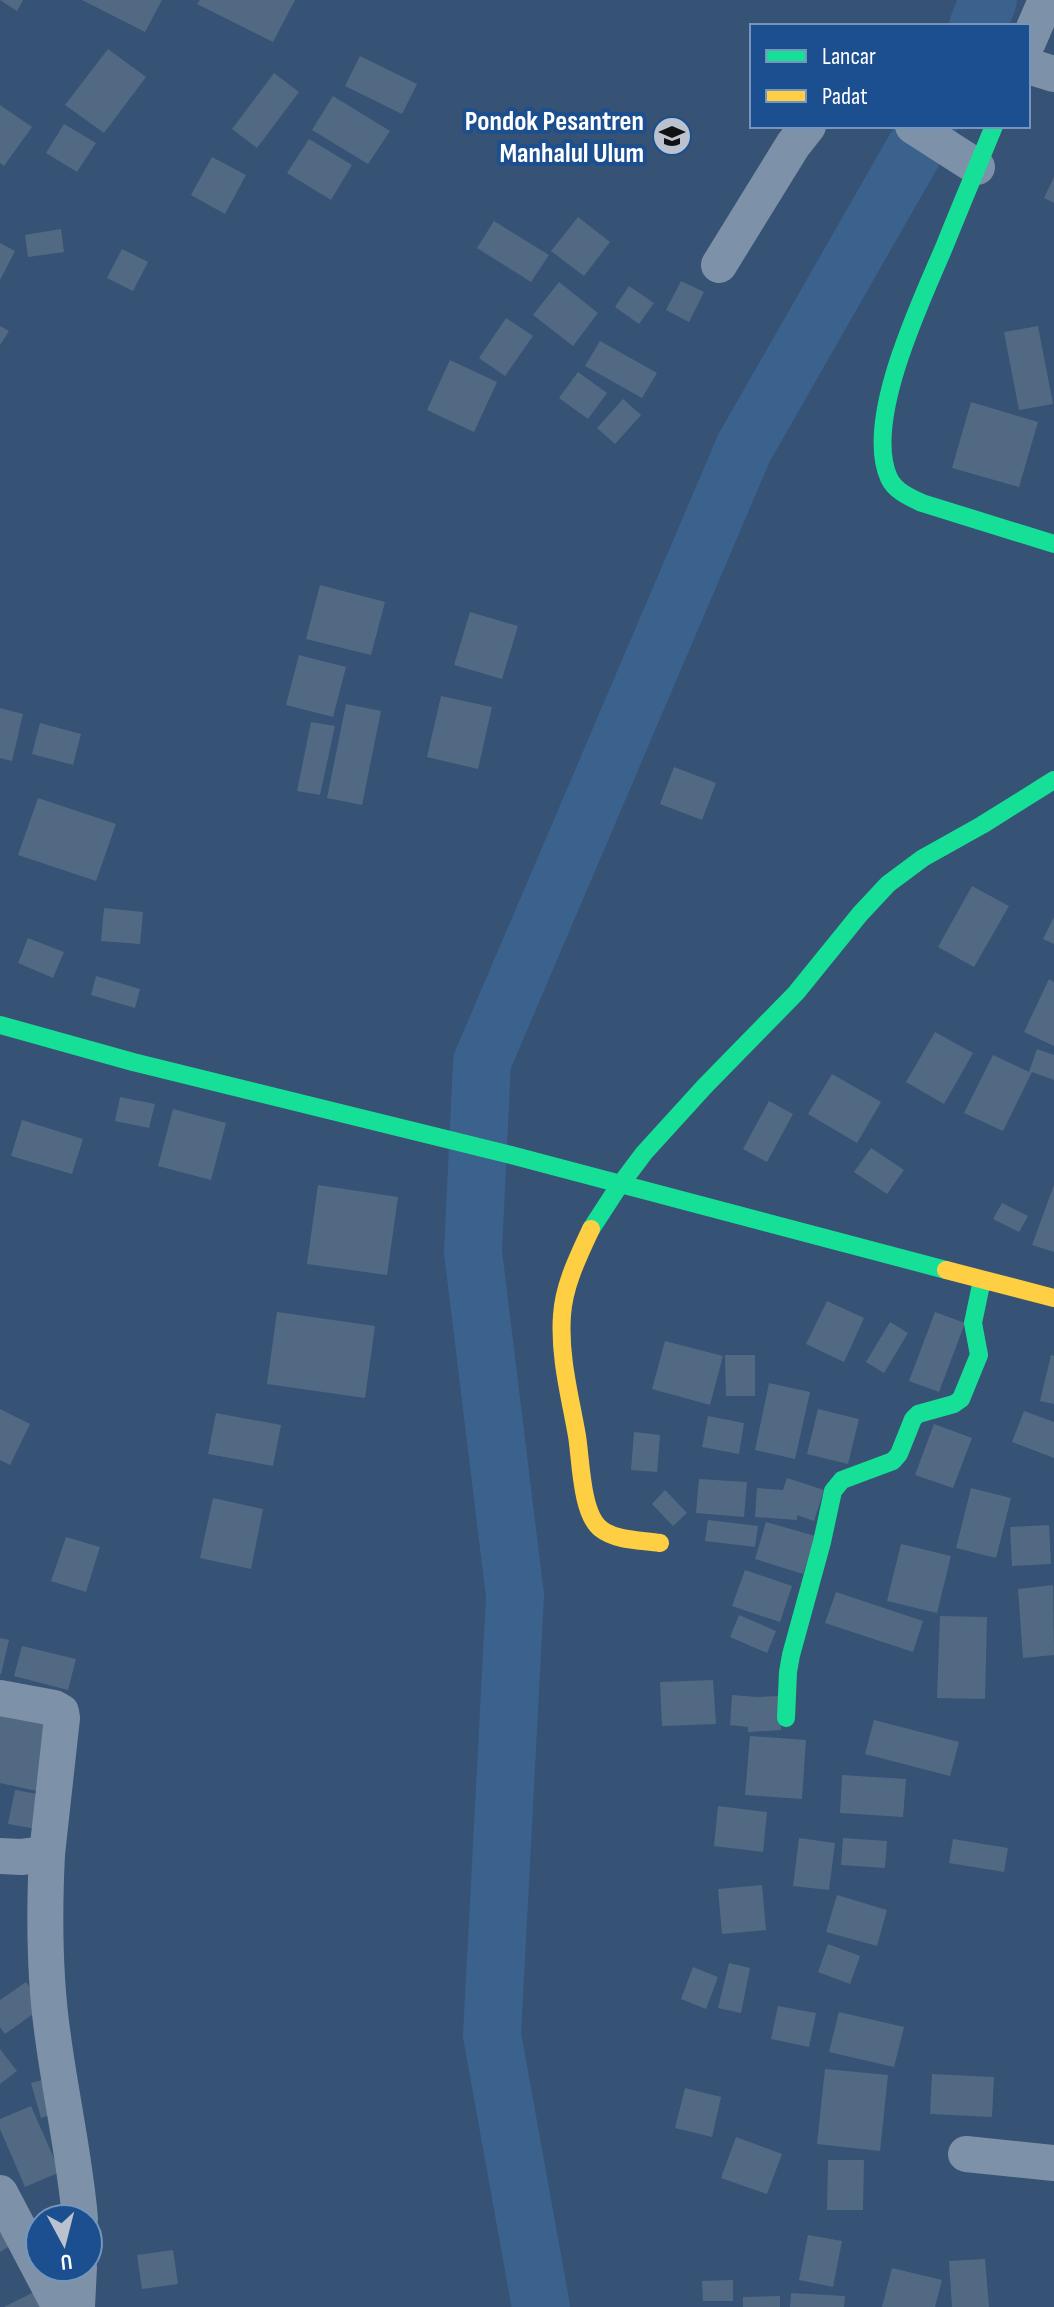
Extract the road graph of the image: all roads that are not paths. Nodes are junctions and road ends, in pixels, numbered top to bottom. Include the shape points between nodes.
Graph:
1 (1046, 0) edge
2 (1030, 37) edge
3 (1030, 67) edge
4 (1054, 74) edge
5 (806, 128) edge
6 (993, 128) edge
7 (923, 132) edge
8 (977, 167) junction
9 (719, 265) dead end
10 (1054, 544) edge
11 (1054, 780) edge
12 (0, 1025) edge
13 (619, 1185) junction
14 (982, 1280) junction
15 (1054, 1298) edge
16 (660, 1543) dead end
17 (0, 1698) edge
18 (786, 1718) dead end
19 (47, 1854) junction
20 (0, 1856) edge
21 (966, 2154) dead end
22 (1054, 2163) edge
23 (0, 2193) edge
24 (79, 2203) edge
25 (78, 2283) edge
26 (60, 2307) edge
27 (77, 2307) edge

1 - 2 street
3 - 4 street
5 - 9 street
6 - 8 street
7 - 8 street
8 - 10 street via 910,329 886,405 882,432 887,475 902,494 922,503
11 - 13 street via 886,885 796,993 686,1106
12 - 13 street
13 - 14 street
13 - 16 street via 571,1277 564,1300 564,1358 593,1520 613,1534
14 - 15 street
14 - 18 street via 973,1323 979,1355 961,1399 923,1411 913,1419 893,1461 842,1480 833,1491 791,1655
17 - 19 street via 54,1708 62,1715
19 - 20 street
19 - 24 street via 44,1906 52,2036
21 - 22 street
23 - 26 street
25 - 27 street

